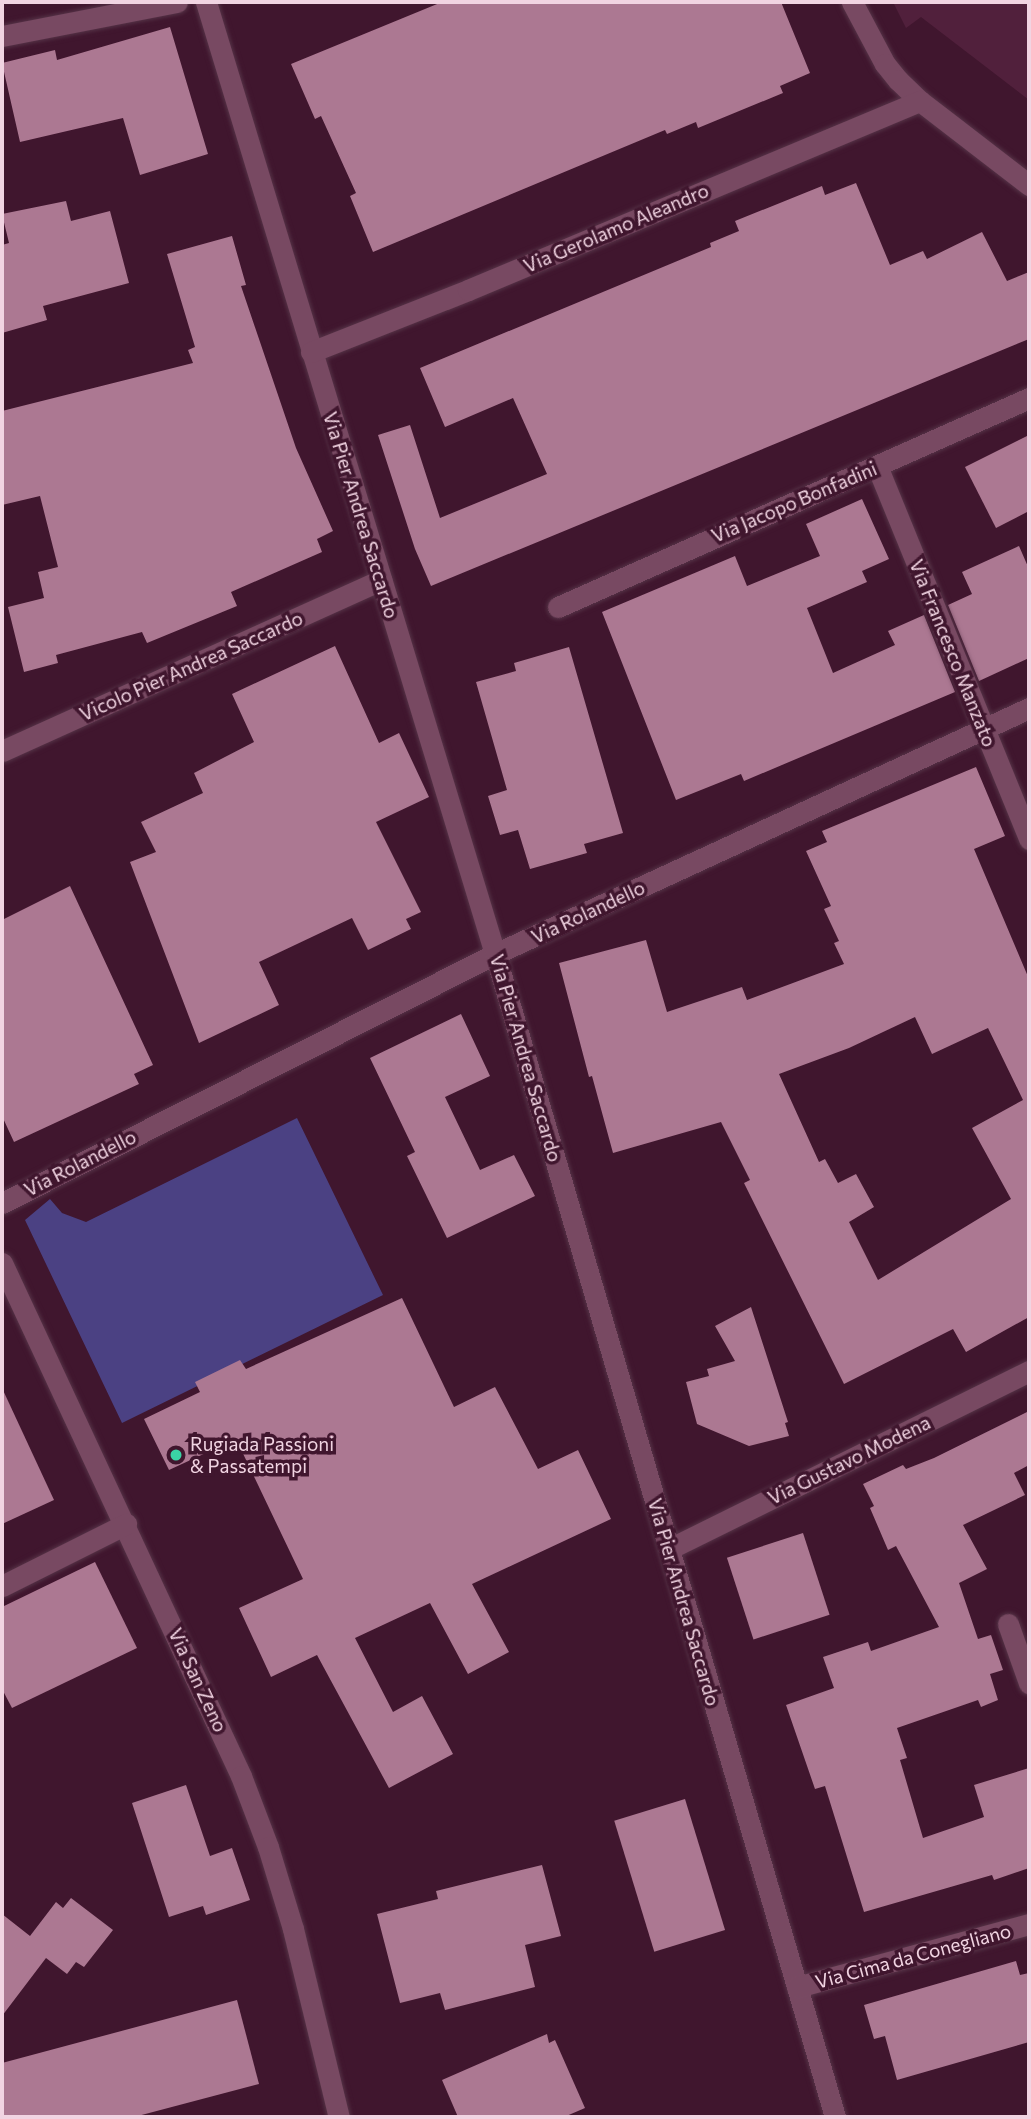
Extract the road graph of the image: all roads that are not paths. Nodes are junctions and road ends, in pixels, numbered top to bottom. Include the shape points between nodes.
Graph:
1 (177, 2) edge
2 (206, 2) edge
3 (852, 2) edge
4 (2, 36) edge
5 (920, 101) junction
6 (1029, 185) edge
7 (311, 352) junction
8 (1029, 398) edge
9 (877, 466) junction
10 (381, 580) junction
11 (558, 607) dead end
12 (1029, 708) edge
13 (985, 728) junction
14 (2, 751) edge
15 (1029, 839) edge
16 (495, 954) junction
17 (2, 1203) edge
18 (2, 1263) edge
19 (1029, 1370) edge
20 (126, 1524) junction
21 (669, 1549) junction
22 (2, 1586) edge
23 (1008, 1624) dead end
24 (1029, 1684) edge
25 (1029, 1924) edge
26 (797, 1987) junction
27 (339, 2117) edge
28 (835, 2117) edge

1 - 4 street
2 - 7 street, Via Pier Andrea Saccardo
3 - 5 street via 885,64
5 - 6 street
5 - 7 street, Via Gerolamo Aleandro
7 - 10 street, Via Pier Andrea Saccardo
8 - 9 street, Via Jacopo Bonfadini
9 - 11 street, Via Jacopo Bonfadini
9 - 13 street, Via Francesco Manzato
10 - 14 street, Vicolo Pier Andrea Saccardo
10 - 16 street, Via Pier Andrea Saccardo
12 - 13 street, Via Rolandello
13 - 15 street, Via Francesco Manzato
13 - 16 street, Via Rolandello
16 - 17 street, Via Rolandello
16 - 21 street, Via Pier Andrea Saccardo
18 - 20 street, Via San Zeno
19 - 21 street, Via Gustavo Modena
20 - 22 street
20 - 27 street, Via San Zeno via 222,1731 268,1847
21 - 26 street, Via Pier Andrea Saccardo
23 - 24 street
25 - 26 street, Via Cima da Conegliano
26 - 28 street, Via Pier Andrea Saccardo

